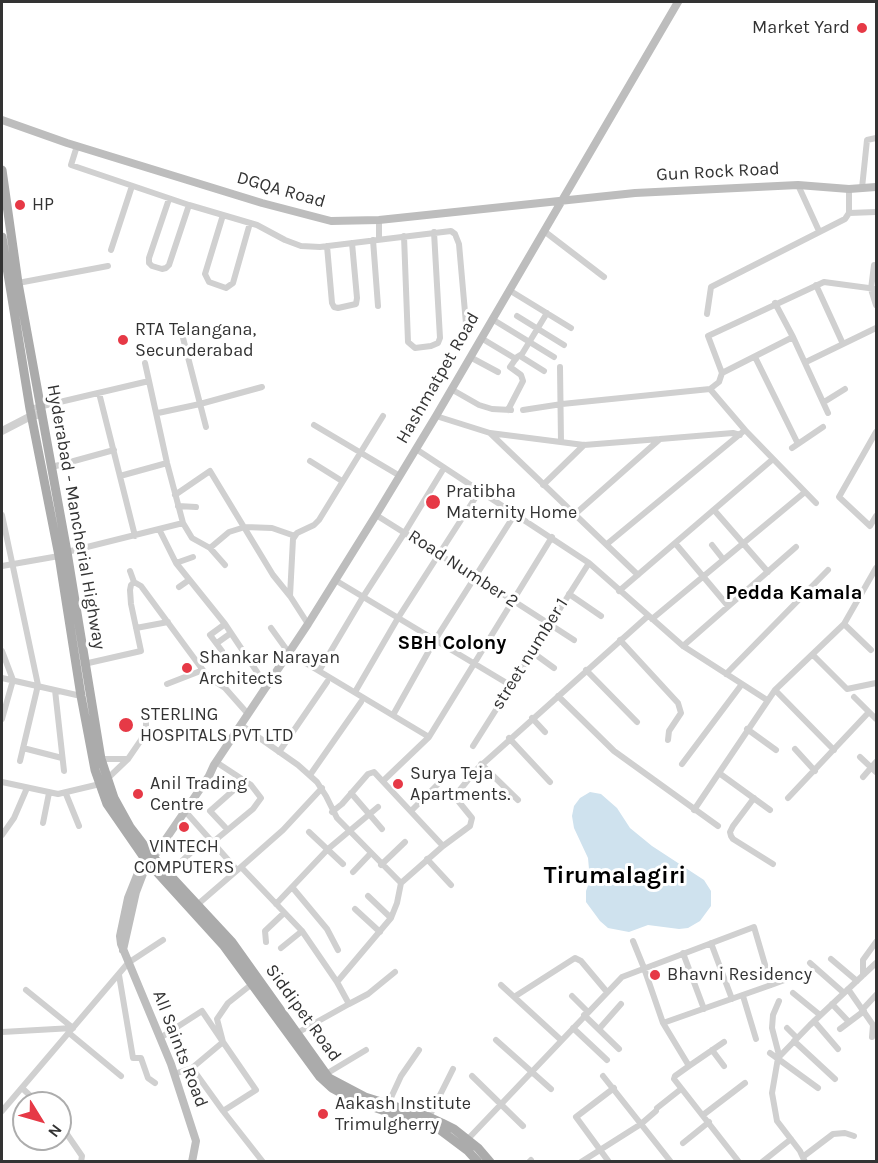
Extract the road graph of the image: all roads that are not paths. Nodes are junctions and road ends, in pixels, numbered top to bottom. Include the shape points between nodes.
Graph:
1 (678, 2) edge
2 (2, 120) edge
3 (876, 138) edge
4 (77, 146) junction
5 (2, 170) edge
6 (798, 185) junction
7 (132, 186) junction
8 (876, 187) edge
9 (861, 188) junction
10 (849, 189) junction
11 (170, 199) junction
12 (562, 200) junction
13 (189, 205) junction
14 (876, 212) edge
15 (849, 213) junction
16 (223, 215) junction
17 (378, 220) junction
18 (250, 223) junction
19 (544, 231) junction
20 (819, 231) junction
21 (434, 232) junction
22 (404, 236) junction
23 (2, 237) edge
24 (376, 239) junction
25 (352, 243) junction
26 (327, 246) junction
27 (111, 250) dead end
28 (876, 263) edge
29 (108, 266) dead end
30 (604, 277) dead end
31 (18, 283) junction
32 (816, 285) junction
33 (874, 289) edge
34 (509, 290) junction
35 (775, 303) junction
36 (876, 304) edge
37 (378, 306) dead end
38 (547, 313) junction
39 (707, 314) dead end
40 (517, 316) dead end
41 (492, 319) junction
42 (571, 328) dead end
43 (876, 328) edge
44 (537, 329) junction
45 (183, 334) dead end
46 (467, 335) dead end
47 (793, 337) junction
48 (481, 338) junction
49 (530, 341) junction
50 (843, 344) junction
51 (564, 345) dead end
52 (470, 357) junction
53 (518, 357) junction
54 (554, 357) dead end
55 (755, 357) junction
56 (806, 362) junction
57 (144, 363) dead end
58 (560, 367) dead end
59 (544, 370) dead end
60 (498, 372) dead end
61 (722, 373) junction
62 (149, 381) junction
63 (262, 387) dead end
64 (451, 389) junction
65 (710, 389) junction
66 (845, 389) dead end
67 (99, 393) junction
68 (824, 402) junction
69 (200, 404) junction
70 (562, 404) junction
71 (41, 410) junction
72 (523, 410) dead end
73 (31, 413) junction
74 (158, 413) junction
75 (828, 413) dead end
76 (383, 416) dead end
77 (436, 416) junction
78 (314, 425) dead end
79 (206, 427) dead end
80 (823, 427) dead end
81 (2, 430) edge
82 (742, 432) junction
83 (876, 432) edge
84 (489, 433) junction
85 (660, 439) junction
86 (561, 442) junction
87 (798, 444) junction
88 (584, 445) junction
89 (792, 448) dead end
90 (416, 449) junction
91 (114, 450) junction
92 (360, 453) junction
93 (773, 459) junction
94 (310, 461) dead end
95 (167, 463) junction
96 (52, 467) junction
97 (444, 468) junction
98 (120, 476) junction
99 (400, 476) junction
100 (342, 481) junction
101 (543, 485) junction
102 (479, 492) junction
103 (805, 492) junction
104 (175, 495) junction
105 (816, 503) dead end
106 (178, 506) junction
107 (196, 507) dead end
108 (714, 510) junction
109 (515, 514) junction
110 (2, 515) edge
111 (376, 515) junction
112 (574, 515) junction
113 (876, 516) edge
114 (183, 523) junction
115 (245, 527) junction
116 (159, 530) junction
117 (405, 532) junction
118 (135, 536) junction
119 (295, 536) junction
120 (552, 537) junction
121 (675, 543) junction
122 (743, 543) junction
123 (607, 544) junction
124 (712, 545) dead end
125 (796, 547) dead end
126 (210, 548) junction
127 (63, 554) junction
128 (438, 554) junction
129 (193, 557) dead end
130 (723, 559) junction
131 (176, 563) junction
132 (589, 563) junction
133 (13, 565) junction
134 (225, 565) dead end
135 (2, 566) edge
136 (876, 568) edge
137 (828, 570) dead end
138 (130, 571) dead end
139 (768, 572) junction
140 (638, 575) junction
141 (476, 576) junction
142 (704, 576) junction
143 (189, 580) junction
144 (335, 580) junction
145 (135, 582) junction
146 (179, 587) dead end
147 (619, 591) junction
148 (568, 594) junction
149 (290, 596) junction
150 (363, 597) junction
151 (512, 600) junction
152 (728, 606) junction
153 (601, 616) dead end
154 (398, 618) junction
155 (650, 618) junction
156 (168, 622) junction
157 (225, 624) junction
158 (308, 624) junction
159 (549, 624) junction
160 (844, 624) junction
161 (136, 628) junction
162 (271, 628) dead end
163 (231, 633) junction
164 (435, 640) junction
165 (574, 640) dead end
166 (620, 640) junction
167 (217, 643) junction
168 (683, 646) junction
169 (871, 650) dead end
170 (2, 651) edge
171 (222, 651) dead end
172 (532, 652) junction
173 (289, 653) junction
174 (813, 656) junction
175 (84, 664) junction
176 (473, 664) junction
177 (554, 668) dead end
178 (203, 670) junction
179 (586, 670) junction
180 (319, 671) junction
181 (726, 674) junction
182 (2, 678) edge
183 (13, 680) junction
184 (327, 682) dead end
185 (876, 683) edge
186 (167, 684) dead end
187 (742, 684) junction
188 (38, 685) junction
189 (510, 685) junction
190 (267, 687) junction
191 (55, 690) junction
192 (775, 690) junction
193 (355, 692) junction
194 (81, 696) junction
195 (558, 696) junction
196 (854, 697) dead end
197 (767, 700) junction
198 (361, 702) dead end
199 (869, 712) junction
200 (248, 714) junction
201 (393, 715) junction
202 (146, 716) dead end
203 (532, 718) junction
204 (2, 719) edge
205 (876, 719) edge
206 (638, 722) dead end
207 (241, 725) junction
208 (747, 729) junction
209 (545, 732) dead end
210 (429, 736) junction
211 (509, 738) junction
212 (668, 740) dead end
213 (473, 746) dead end
214 (23, 748) junction
215 (795, 749) dead end
216 (776, 750) dead end
217 (834, 750) junction
218 (279, 752) junction
219 (62, 758) junction
220 (860, 758) dead end
221 (101, 759) junction
222 (128, 759) junction
223 (20, 761) dead end
224 (215, 763) junction
225 (482, 764) junction
226 (682, 764) dead end
227 (875, 768) edge
228 (64, 771) dead end
229 (814, 771) junction
230 (719, 773) junction
231 (310, 775) junction
232 (863, 777) dead end
233 (103, 781) junction
234 (244, 781) junction
235 (383, 781) junction
236 (2, 782) edge
237 (439, 783) dead end
238 (550, 783) dead end
239 (27, 788) junction
240 (322, 788) junction
241 (49, 793) junction
242 (351, 793) junction
243 (66, 794) junction
244 (754, 798) junction
245 (788, 798) dead end
246 (518, 800) dead end
247 (378, 807) dead end
248 (694, 810) junction
249 (770, 810) dead end
250 (185, 811) junction
251 (411, 811) junction
252 (332, 812) junction
253 (370, 814) junction
254 (43, 823) dead end
255 (79, 826) dead end
256 (717, 826) dead end
257 (225, 827) dead end
258 (382, 829) dead end
259 (348, 830) junction
260 (309, 832) dead end
261 (2, 835) edge
262 (213, 842) junction
263 (405, 842) dead end
264 (198, 846) dead end
265 (443, 846) junction
266 (328, 849) junction
267 (370, 854) junction
268 (149, 858) junction
269 (427, 859) junction
270 (342, 864) dead end
271 (773, 864) dead end
272 (381, 865) junction
273 (239, 868) junction
274 (353, 872) dead end
275 (169, 873) junction
276 (401, 883) junction
277 (451, 885) dead end
278 (292, 888) junction
279 (368, 896) dead end
280 (276, 904) junction
281 (197, 905) junction
282 (355, 909) dead end
283 (284, 913) junction
284 (391, 918) junction
285 (302, 931) junction
286 (380, 932) junction
287 (163, 940) dead end
288 (633, 941) dead end
289 (266, 942) dead end
290 (876, 942) edge
291 (711, 943) junction
292 (280, 948) dead end
293 (338, 950) dead end
294 (683, 953) junction
295 (831, 959) dead end
296 (129, 963) junction
297 (810, 963) dead end
298 (876, 966) edge
299 (644, 968) junction
300 (395, 972) dead end
301 (119, 975) junction
302 (863, 975) junction
303 (790, 978) dead end
304 (857, 981) junction
305 (337, 982) junction
306 (252, 984) junction
307 (501, 985) dead end
308 (771, 985) junction
309 (26, 990) dead end
310 (846, 991) junction
311 (607, 992) junction
312 (793, 993) dead end
313 (876, 995) edge
314 (573, 996) dead end
315 (743, 996) junction
316 (514, 997) junction
317 (732, 999) junction
318 (779, 1001) dead end
319 (349, 1004) junction
320 (621, 1004) dead end
321 (832, 1004) junction
322 (704, 1009) junction
323 (863, 1011) junction
324 (586, 1013) junction
325 (820, 1015) junction
326 (814, 1021) junction
327 (849, 1022) junction
328 (663, 1023) junction
329 (573, 1028) junction
330 (787, 1028) dead end
331 (599, 1029) junction
332 (840, 1029) dead end
333 (71, 1030) junction
334 (2, 1032) edge
335 (297, 1033) junction
336 (872, 1037) dead end
337 (160, 1038) junction
338 (756, 1039) dead end
339 (796, 1039) junction
340 (496, 1040) dead end
341 (561, 1040) junction
342 (223, 1042) junction
343 (724, 1042) dead end
344 (619, 1049) dead end
345 (838, 1049) dead end
346 (366, 1050) dead end
347 (418, 1050) dead end
348 (712, 1050) junction
349 (770, 1053) dead end
350 (778, 1057) junction
351 (606, 1060) dead end
352 (689, 1066) junction
353 (724, 1066) dead end
354 (192, 1068) junction
355 (453, 1069) dead end
356 (531, 1071) junction
357 (174, 1074) junction
358 (326, 1074) junction
359 (121, 1076) dead end
360 (603, 1076) dead end
361 (472, 1077) dead end
362 (835, 1079) dead end
363 (155, 1083) dead end
364 (745, 1083) dead end
365 (21, 1088) junction
366 (614, 1088) junction
367 (818, 1088) dead end
368 (551, 1089) dead end
369 (681, 1089) junction
370 (24, 1091) edge
371 (388, 1104) junction
372 (500, 1104) junction
373 (2, 1111) edge
374 (223, 1111) junction
375 (703, 1115) junction
376 (429, 1117) junction
377 (709, 1122) junction
378 (641, 1124) junction
379 (523, 1126) dead end
380 (854, 1136) dead end
381 (791, 1138) junction
382 (467, 1140) junction
383 (72, 1141) edge
384 (683, 1143) dead end
385 (600, 1148) junction
386 (804, 1159) edge
387 (81, 1161) edge
388 (192, 1161) edge
389 (263, 1161) edge
390 (477, 1161) edge
391 (490, 1161) edge
392 (582, 1161) edge
393 (609, 1161) edge
394 (671, 1161) edge
395 (739, 1161) edge
396 (762, 1161) edge

1 - 12 main road, Hashmatpet Road
2 - 4 main road, DGQA Road
3 - 9 street via 867,140
4 - 7 street via 72,165
4 - 17 main road, DGQA Road via 331,221
5 - 31 main road, Hyderabad - Mancherial Highway
6 - 10 main road, Gun Rock Road
6 - 12 main road, Gun Rock Road
6 - 20 street
7 - 11 street
7 - 27 street
8 - 9 main road, Gun Rock Road
9 - 10 main road, Gun Rock Road
10 - 15 street
11 - 13 street
11 - 13 street via 149,258 152,266 162,269 169,264
12 - 17 main road, DGQA Road
12 - 19 main road, Hashmatpet Road
13 - 16 street
14 - 15 street
15 - 20 street
16 - 18 street
16 - 18 street via 205,274 209,282 226,288 233,283
17 - 24 street
18 - 26 street via 292,243
19 - 30 street
19 - 34 main road, Hashmatpet Road
20 - 39 street via 711,287
21 - 22 street
21 - 22 street via 440,338 438,343 415,348 408,342
21 - 46 street via 451,231 458,238
22 - 24 street
23 - 73 main road, Hyderabad - Mancherial Highway
24 - 25 street
24 - 37 street
25 - 26 street
25 - 26 street via 356,304 338,308 332,303
28 - 33 street
29 - 31 street
31 - 71 main road, Hyderabad - Mancherial Highway
32 - 33 street via 824,282
32 - 35 street
32 - 50 street
33 - 36 street
34 - 38 street
34 - 41 main road, Hashmatpet Road
35 - 47 street
35 - 61 street via 708,336
38 - 42 street
38 - 44 street
40 - 44 street
41 - 48 main road, Hashmatpet Road
41 - 49 street
43 - 50 street
44 - 49 street
44 - 51 street
45 - 69 street
47 - 55 street
47 - 56 street
48 - 52 main road, Hashmatpet Road
48 - 53 street
49 - 53 street
49 - 54 street
50 - 56 street
52 - 60 street
52 - 64 main road, Hashmatpet Road
53 - 59 street
53 - 64 street via 511,368 523,381 510,410 479,405
55 - 61 street
55 - 87 street
56 - 68 street
57 - 62 street
58 - 70 street
61 - 65 street via 720,382
62 - 67 street
62 - 74 street
63 - 69 street
64 - 77 main road, Hashmatpet Road
65 - 70 street
65 - 82 street
66 - 68 street
67 - 71 street
67 - 91 street
68 - 75 street
69 - 74 street
69 - 79 street
70 - 72 street
70 - 86 street
71 - 73 street
71 - 96 main road, Hyderabad - Mancherial Highway
73 - 81 street
73 - 127 main road, Hyderabad - Mancherial Highway
74 - 95 street
76 - 92 street
77 - 84 street
77 - 90 main road, Hashmatpet Road
78 - 92 street
80 - 87 street
82 - 85 street
82 - 93 street
82 - 123 street
83 - 113 street via 839,497 870,526
84 - 86 street
84 - 101 street
85 - 88 street
85 - 112 street
86 - 88 street
87 - 89 street
88 - 101 street
90 - 97 street
90 - 99 main road, Hashmatpet Road
91 - 96 street
91 - 98 street
92 - 99 street
92 - 100 street
93 - 103 street
93 - 108 street
94 - 100 street
95 - 98 street
95 - 104 street
96 - 127 main road, Hyderabad - Mancherial Highway
97 - 102 street
97 - 117 street
98 - 118 street
99 - 111 main road, Hashmatpet Road
100 - 119 street via 319,520
101 - 112 street
102 - 109 street
102 - 128 street
103 - 105 street
103 - 122 street
104 - 106 street
104 - 115 street via 210,471
106 - 107 street
106 - 114 street
108 - 121 street
108 - 122 street
109 - 120 street
109 - 141 street
110 - 133 street
111 - 117 street, Road Number 2
111 - 144 main road, Hashmatpet Road
112 - 123 street
114 - 116 street
114 - 126 street via 192,538
115 - 119 street via 272,528
115 - 126 street via 229,532
115 - 149 street
116 - 118 street
116 - 131 street
117 - 128 street, Road Number 2
117 - 150 street
118 - 127 street
119 - 149 street
120 - 132 street
120 - 151 street
121 - 140 street
121 - 142 street
122 - 130 street
122 - 139 street
123 - 140 street
124 - 130 street
125 - 139 street
126 - 134 street
127 - 133 street
127 - 175 main road, Hyderabad - Mancherial Highway
127 - 194 main road, Hyderabad - Mancherial Highway
128 - 141 street, Road Number 2
128 - 154 street
129 - 131 street
130 - 142 street
131 - 143 street
132 - 147 street
132 - 148 street, street number 1
133 - 135 street
133 - 188 street
136 - 160 street
137 - 181 street
138 - 145 street
139 - 152 street
140 - 147 street
141 - 151 street, Road Number 2
141 - 164 street
142 - 152 street
142 - 155 street
143 - 146 street
143 - 157 street
144 - 150 street
144 - 158 main road, Hashmatpet Road
145 - 156 street
145 - 161 street via 130,590
147 - 155 street
148 - 153 street
148 - 159 street, street number 1
149 - 158 street
150 - 154 street
150 - 180 street
151 - 159 street, Road Number 2
151 - 176 street
152 - 168 street
154 - 164 street
154 - 193 street
155 - 166 street
155 - 168 street
156 - 161 street
156 - 178 street
157 - 163 street
157 - 167 street via 210,635
158 - 173 main road, Hashmatpet Road
159 - 165 street, Road Number 2
159 - 172 street, street number 1
160 - 169 street
160 - 174 street
161 - 175 street via 141,651
162 - 173 street
163 - 167 street
163 - 190 street
164 - 176 street
164 - 201 street
166 - 179 street
166 - 212 street via 678,703 681,713 669,731
167 - 171 street
168 - 181 street
170 - 183 street
172 - 177 street
172 - 189 street, street number 1
173 - 180 street
173 - 190 main road, Hashmatpet Road
174 - 185 street via 847,689
174 - 192 street
175 - 221 main road, Hyderabad - Mancherial Highway
176 - 189 street
176 - 210 street
178 - 186 street
178 - 200 street
179 - 195 street
179 - 206 street
180 - 193 street
181 - 187 street
182 - 183 street
183 - 188 street
183 - 204 street
184 - 218 street
187 - 197 street
187 - 226 street
188 - 191 street
188 - 214 street
189 - 213 street, street number 1
190 - 200 main road, Hashmatpet Road
191 - 194 street
191 - 219 street
192 - 197 street
192 - 217 street
193 - 201 street
194 - 233 main road, Hyderabad - Mancherial Highway via 95,770
195 - 203 street
195 - 248 street via 614,751
196 - 199 street
197 - 208 street
198 - 231 street
199 - 205 street
199 - 217 street
200 - 207 main road, Hashmatpet Road
201 - 210 street
202 - 222 street via 144,735
203 - 209 street
203 - 211 street
207 - 218 street
207 - 224 main road, Hashmatpet Road
208 - 216 street
208 - 230 street
210 - 235 street
211 - 225 street
211 - 238 street
214 - 219 street
214 - 223 street
215 - 229 street
217 - 229 street
218 - 231 street
219 - 228 street
220 - 227 street
221 - 222 street
221 - 233 main road, Hyderabad - Mancherial Highway
222 - 233 street
224 - 234 street
224 - 250 main road, Hashmatpet Road
224 - 268 main road, Hashmatpet Road
225 - 246 street
225 - 265 street via 457,796 472,822
227 - 232 street
229 - 245 street
230 - 244 street
230 - 248 street
231 - 240 street
233 - 243 street
233 - 268 main road, Hyderabad - Mancherial Highway
234 - 257 street via 210,811
234 - 262 street via 260,794 260,802
235 - 242 street via 372,772
235 - 251 street
236 - 239 street
237 - 251 street
239 - 241 street
239 - 261 street
240 - 252 street
240 - 273 street via 283,830
241 - 243 street
241 - 254 street
242 - 252 street
242 - 253 street
243 - 255 street
244 - 249 street
244 - 271 street via 733,826 731,836
247 - 253 street
248 - 256 street
250 - 262 street
250 - 268 main road, Hashmatpet Road
251 - 265 street
252 - 259 street
253 - 258 street
253 - 259 street
259 - 266 street
259 - 267 street
260 - 266 street
262 - 273 street
263 - 272 street
264 - 275 street
265 - 269 street
266 - 270 street
266 - 278 street
267 - 272 street
267 - 274 street
268 - 275 main road, Siddipet Road
268 - 296 main road, All Saints Road via 136,892 123,950
268 - 306 main road, Siddipet Road
269 - 276 street
269 - 277 street
272 - 276 street
273 - 280 street
273 - 281 street
275 - 281 main road, Siddipet Road
276 - 284 street
278 - 280 street
278 - 293 street via 327,929
279 - 284 street
280 - 283 street
281 - 335 main road, Siddipet Road via 232,942
282 - 286 street
283 - 285 street
283 - 289 street via 265,931
284 - 286 street
285 - 292 street
285 - 305 street
286 - 305 street
287 - 296 street
288 - 299 street
290 - 302 street via 863,960
291 - 294 street
291 - 308 street via 753,927
291 - 317 street
294 - 299 street
294 - 322 street
295 - 304 street
296 - 301 street
296 - 337 main road, All Saints Road
297 - 310 street
298 - 302 street
299 - 311 street via 621,977
299 - 328 street
300 - 319 street
301 - 333 street
301 - 363 street via 133,1058 141,1058 148,1078
302 - 304 street
303 - 308 street
304 - 310 street
305 - 319 street
306 - 342 street via 228,1003 217,1019
306 - 390 main road, Siddipet Road via 318,1075 332,1088 356,1101 440,1130
307 - 316 street
308 - 315 street
309 - 333 street
310 - 321 street
310 - 323 street
311 - 316 street via 575,958
311 - 324 street
312 - 325 street
313 - 323 street
314 - 324 street
315 - 317 street
315 - 338 street
316 - 341 street
317 - 322 street
318 - 350 street via 772,1028
319 - 335 street
320 - 331 street
321 - 325 street
321 - 327 street
322 - 328 street
323 - 327 street
323 - 336 street via 873,1025
324 - 329 street
324 - 331 street
325 - 326 street
326 - 339 street
326 - 345 street
327 - 332 street
328 - 352 street
329 - 341 street
329 - 351 street
330 - 339 street
331 - 344 street
333 - 334 street
333 - 359 street
333 - 365 street
335 - 358 main road, Siddipet Road
337 - 342 street via 202,1011
337 - 357 main road, All Saints Road
339 - 350 street
339 - 362 street
340 - 356 street
341 - 356 street
342 - 354 street
342 - 374 street via 256,1090
343 - 348 street
346 - 358 street
347 - 371 street
348 - 352 street
348 - 353 street
349 - 350 street
350 - 367 street
350 - 381 street via 772,1093 774,1106 777,1121
352 - 369 street via 675,1076
354 - 357 street
354 - 374 street
355 - 376 street
356 - 368 street
356 - 372 street
357 - 388 main road, All Saints Road via 196,1141
358 - 371 main road, Siddipet Road via 353,1092
360 - 366 street
361 - 372 street
364 - 375 street
365 - 370 street
365 - 373 street
366 - 378 street
366 - 385 street via 576,1117
369 - 375 street
369 - 378 street
371 - 376 main road, Siddipet Road
372 - 379 street
372 - 382 street
374 - 389 street
375 - 377 street
376 - 382 main road, Siddipet Road
377 - 384 street
377 - 395 street
378 - 385 street
378 - 394 street
380 - 386 street via 845,1133 826,1137
381 - 386 street
381 - 396 street
382 - 391 main road, Siddipet Road
383 - 387 street
385 - 392 street
385 - 393 street

